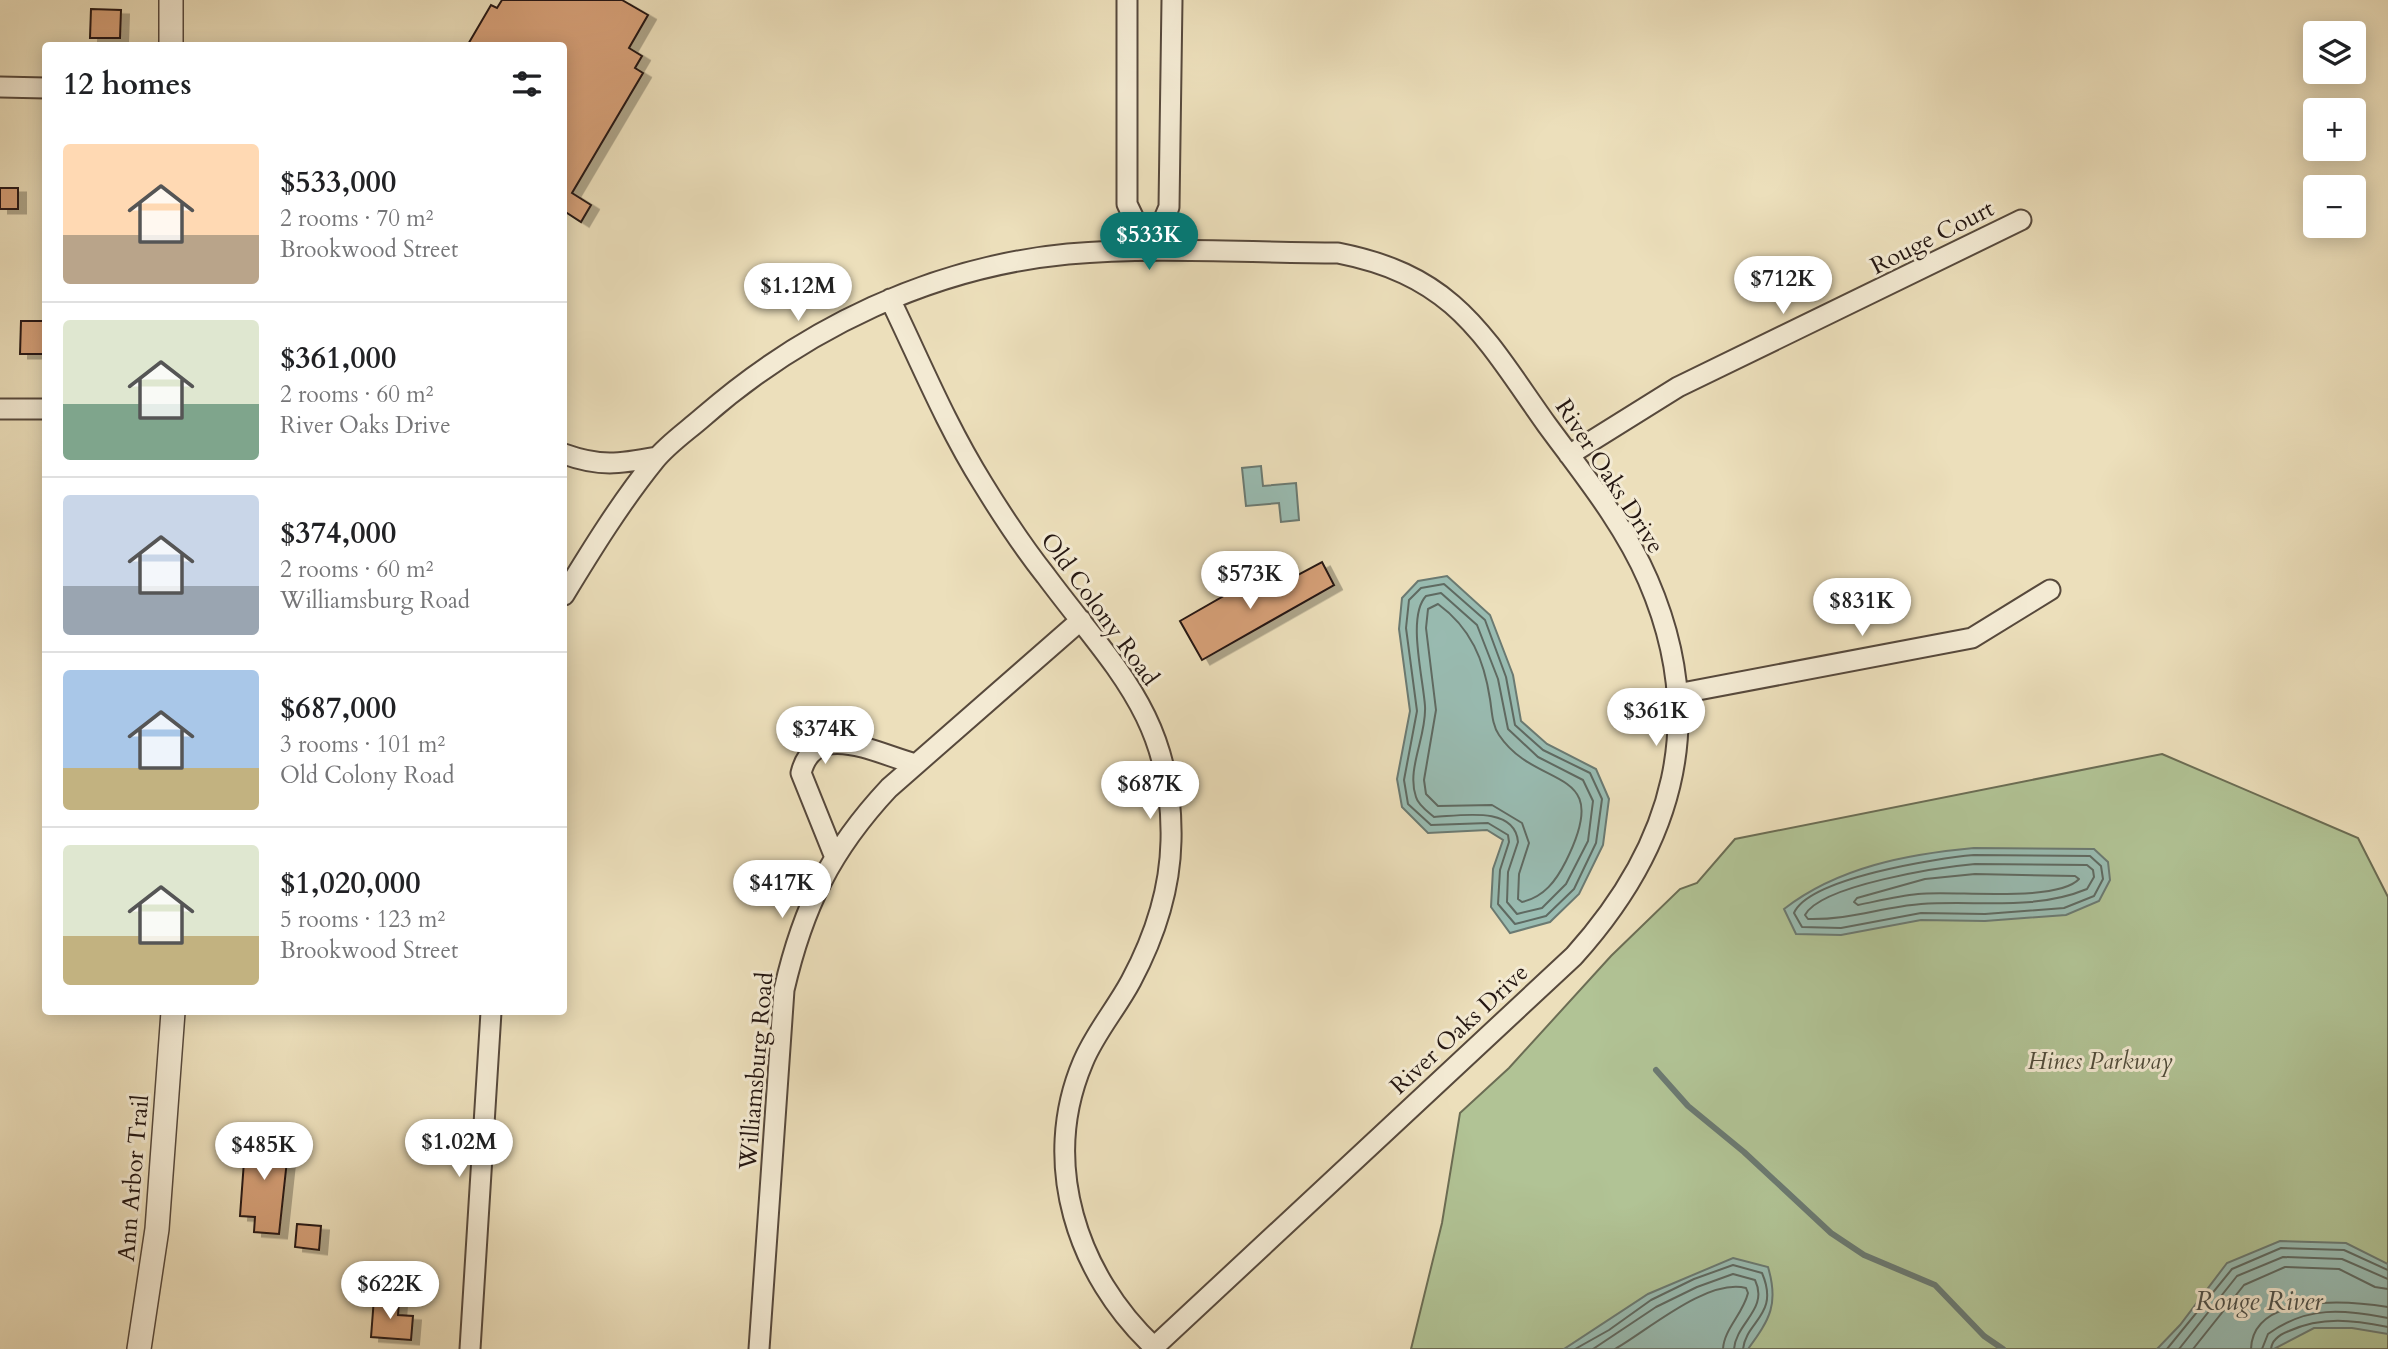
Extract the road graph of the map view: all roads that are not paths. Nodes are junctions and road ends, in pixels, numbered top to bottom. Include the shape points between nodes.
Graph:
1 (171, 0) edge
2 (1127, 0) edge
3 (1172, 0) edge
4 (171, 42) edge
5 (0, 87) edge
6 (42, 88) edge
7 (2021, 220) dead end
8 (1150, 252) junction
9 (890, 299) junction
10 (0, 409) edge
11 (42, 409) edge
12 (567, 455) edge
13 (1569, 455) junction
14 (657, 457) junction
15 (567, 590) edge
16 (2050, 590) dead end
17 (1081, 620) junction
18 (1677, 694) junction
19 (916, 764) junction
20 (834, 855) junction
21 (173, 1015) edge
22 (491, 1015) edge
23 (1153, 1348) edge
24 (139, 1349) edge
25 (470, 1349) edge
26 (759, 1349) edge

1 - 4 street
2 - 8 street via 1127,204
3 - 8 street via 1170,207
5 - 6 street
7 - 13 street, Rouge Court via 1678,387
8 - 9 street, River Oaks Drive via 1065,255 1002,265
8 - 13 street, River Oaks Drive via 1338,253 1374,260 1415,277 1446,297 1478,327
9 - 14 street, River Oaks Drive via 834,325 778,359
9 - 17 street, Old Colony Road via 982,483 1027,552
10 - 11 street
12 - 14 street via 592,464
13 - 18 street, River Oaks Drive via 1623,531 1647,578 1671,644
14 - 15 street, River Oaks Drive via 602,532
16 - 18 street via 1972,638
17 - 19 street, Williamsburg Road
17 - 23 street, Old Colony Road via 1120,669 1149,723 1166,780 1171,840 1165,892 1150,942 1093,1042 1075,1085 1066,1131 1066,1180 1076,1227 1094,1272 1120,1312
18 - 23 street, River Oaks Drive via 1676,751 1664,812 1640,868 1605,921 1564,965
19 - 20 street, Williamsburg Road via 863,816
19 - 20 street via 829,742 804,758 801,773
20 - 26 street, Williamsburg Road via 812,897 784,990
21 - 24 street, Ann Arbor Trail via 157,1229
22 - 25 street

